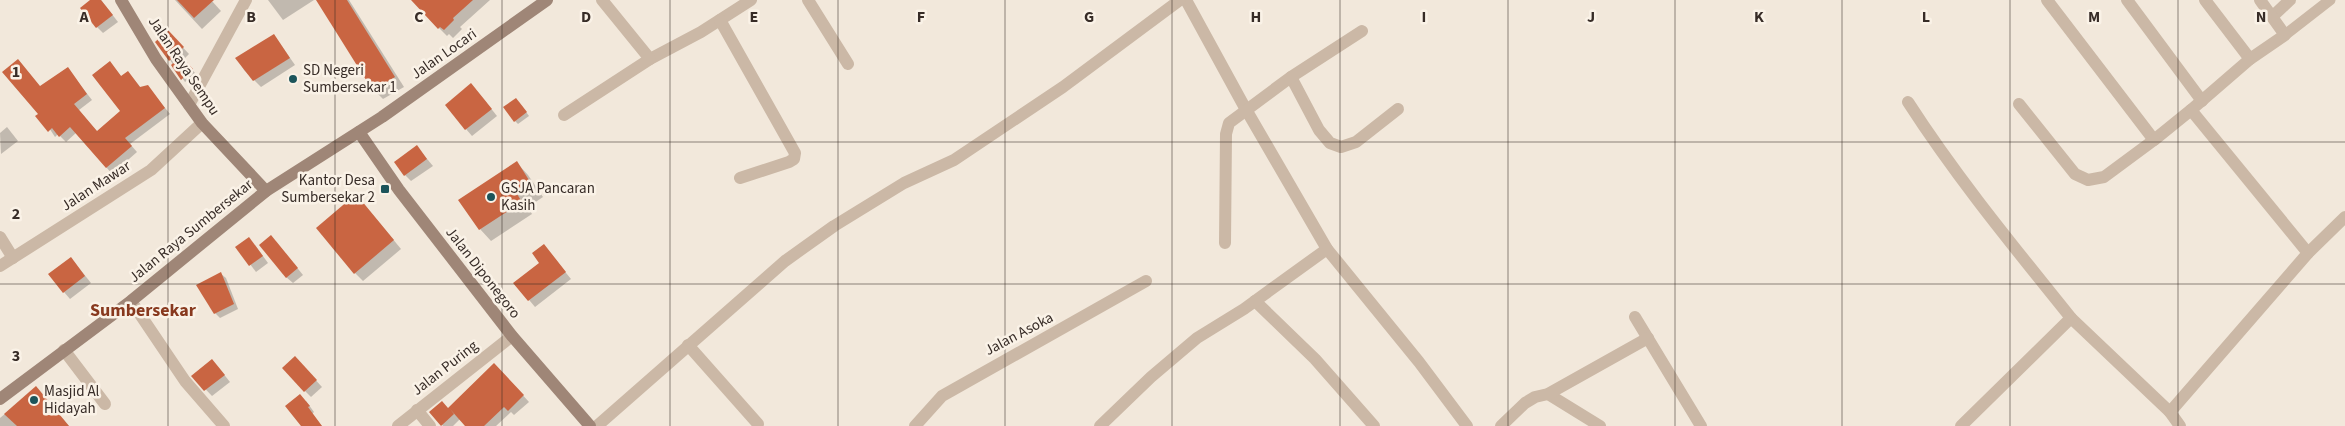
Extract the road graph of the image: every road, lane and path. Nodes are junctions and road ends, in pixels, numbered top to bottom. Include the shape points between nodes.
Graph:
1 (121, 0) edge
2 (246, 0) edge
3 (548, 0) edge
4 (602, 0) edge
5 (750, 0) edge
6 (808, 0) edge
7 (1180, 0) edge
8 (1186, 0) edge
9 (2048, 0) edge
10 (2128, 0) edge
11 (2205, 0) edge
12 (2260, 0) edge
13 (2290, 0) edge
14 (2330, 0) edge
15 (2273, 16) junction
16 (720, 20) junction
17 (1362, 31) dead end
18 (2285, 35) junction
19 (650, 59) junction
20 (2250, 59) junction
21 (848, 64) dead end
22 (1292, 77) junction
23 (2202, 101) junction
24 (1908, 102) dead end
25 (2019, 104) dead end
26 (189, 106) junction
27 (1247, 110) junction
28 (1398, 110) dead end
29 (2191, 110) junction
30 (564, 115) dead end
31 (202, 123) junction
32 (359, 132) junction
33 (2154, 140) junction
34 (740, 178) dead end
35 (266, 191) junction
36 (2345, 217) edge
37 (0, 237) edge
38 (1225, 244) dead end
39 (1327, 249) junction
40 (2308, 253) junction
41 (13, 258) junction
42 (0, 266) edge
43 (1146, 281) dead end
44 (130, 300) junction
45 (1255, 301) junction
46 (1635, 317) dead end
47 (2071, 318) junction
48 (512, 336) junction
49 (1648, 338) junction
50 (688, 345) junction
51 (64, 350) junction
52 (1548, 394) junction
53 (0, 399) edge
54 (105, 404) dead end
55 (417, 410) junction
56 (2170, 412) junction
57 (758, 424) dead end
58 (589, 425) edge
59 (224, 426) edge
60 (398, 426) edge
61 (430, 426) edge
62 (915, 426) edge
63 (1100, 426) edge
64 (1374, 426) edge
65 (1467, 426) edge
66 (1501, 426) edge
67 (1600, 426) edge
68 (1701, 426) edge
69 (1961, 426) edge
70 (2180, 426) edge

1 - 26 main road, Jalan Raya Sempu
2 - 26 street
3 - 32 main road, Jalan Locari
4 - 19 street
5 - 16 street
6 - 21 street
7 - 50 street via 1063,87 954,160 904,184 834,226 785,261
8 - 27 street
9 - 33 street
10 - 23 street
11 - 20 street
12 - 15 street
13 - 15 street
14 - 18 lane
15 - 18 street
16 - 19 street
16 - 34 street via 795,153 789,162
17 - 22 street
18 - 20 street
19 - 30 street
20 - 23 street
22 - 27 street
22 - 28 street via 1319,130 1330,143 1341,147 1356,142
23 - 29 street
24 - 47 street via 1936,146 2006,240
25 - 33 street via 2075,174 2088,180 2104,177
26 - 31 main road, Jalan Raya Sempu
27 - 38 street via 1232,119 1226,134
27 - 39 street
29 - 33 street
29 - 40 street
31 - 35 main road, Jalan Raya Sempu
31 - 41 street, Jalan Mawar via 151,170
32 - 35 main road, Jalan Raya Sumbersekar
32 - 48 main road, Jalan Diponegoro via 399,190
35 - 44 main road, Jalan Raya Sumbersekar
36 - 40 street
37 - 41 street
39 - 45 street
39 - 65 street
40 - 56 street
41 - 42 street, Jalan Mawar
43 - 62 street, Jalan Asoka via 942,396
44 - 51 main road, Jalan Raya Sumbersekar
44 - 59 street via 185,381
45 - 63 street via 1197,338
45 - 64 street via 1315,359
46 - 49 street
47 - 56 street
47 - 69 street
48 - 55 street, Jalan Puring
48 - 58 main road, Jalan Diponegoro
49 - 52 street
49 - 68 street
50 - 57 street
50 - 58 street
51 - 53 main road, Jalan Raya Sumbersekar
51 - 54 street
52 - 66 street via 1525,403
52 - 67 street
55 - 60 street, Jalan Puring
55 - 61 street
56 - 70 street

